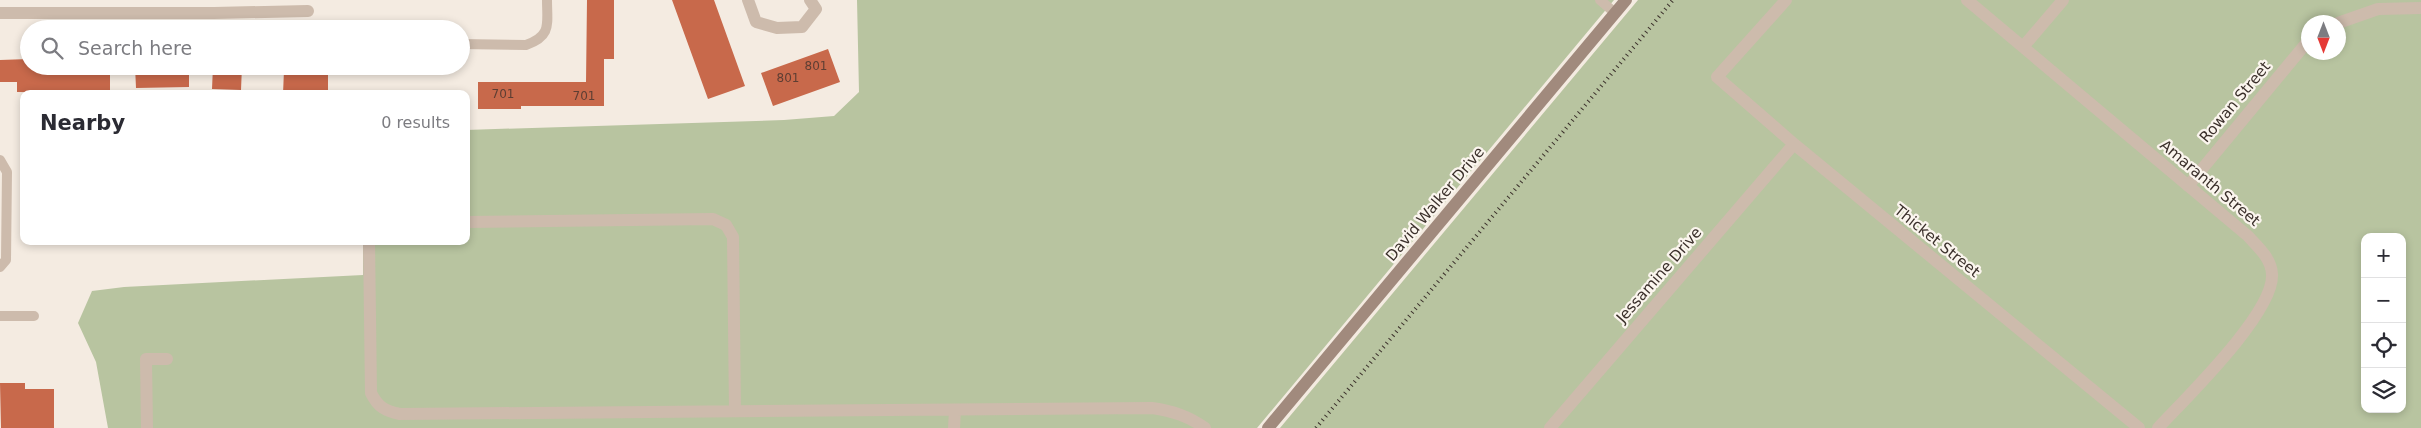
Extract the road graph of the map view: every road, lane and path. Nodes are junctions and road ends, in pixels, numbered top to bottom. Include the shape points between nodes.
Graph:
1 (547, 0) edge
2 (748, 0) edge
3 (810, 0) edge
4 (1600, 0) edge
5 (1626, 0) edge
6 (1786, 0) edge
7 (1967, 0) edge
8 (2063, 0) edge
9 (2378, 5) edge
10 (2421, 8) edge
11 (308, 11) dead end
12 (0, 13) edge
13 (1615, 13) junction
14 (2346, 19) edge
15 (470, 44) edge
16 (2023, 47) junction
17 (2301, 49) edge
18 (1794, 144) junction
19 (0, 160) edge
20 (2188, 186) junction
21 (470, 222) edge
22 (369, 245) edge
23 (0, 267) edge
24 (0, 316) edge
25 (34, 316) dead end
26 (167, 358) dead end
27 (735, 410) junction
28 (954, 410) junction
29 (147, 428) edge
30 (954, 428) edge
31 (1205, 428) edge
32 (1268, 428) edge
33 (1550, 428) edge
34 (2139, 428) edge
35 (2158, 428) edge

1 - 15 lane via 545,35 535,42 526,45
2 - 3 street via 756,22 777,28 802,26 816,9
4 - 13 lane
5 - 13 street, David Walker Drive
6 - 18 street, Thicket Street via 1718,77
7 - 16 street, Amaranth Street
8 - 16 street
9 - 10 street
9 - 14 street
11 - 12 street
13 - 32 street, David Walker Drive
16 - 20 street, Amaranth Street
17 - 20 street, Rowan Street
18 - 33 street, Jessamine Drive
18 - 34 street, Thicket Street
19 - 23 lane via 7,172 6,260
20 - 35 street, Amaranth Street via 2248,236 2266,255 2272,274 2265,301 2243,336
21 - 27 street via 713,219 726,224 734,237
22 - 27 street via 371,393 376,404 386,411 400,414
24 - 25 lane
26 - 29 street via 146,359
27 - 28 street
28 - 30 street
28 - 31 street via 1152,408 1172,410

